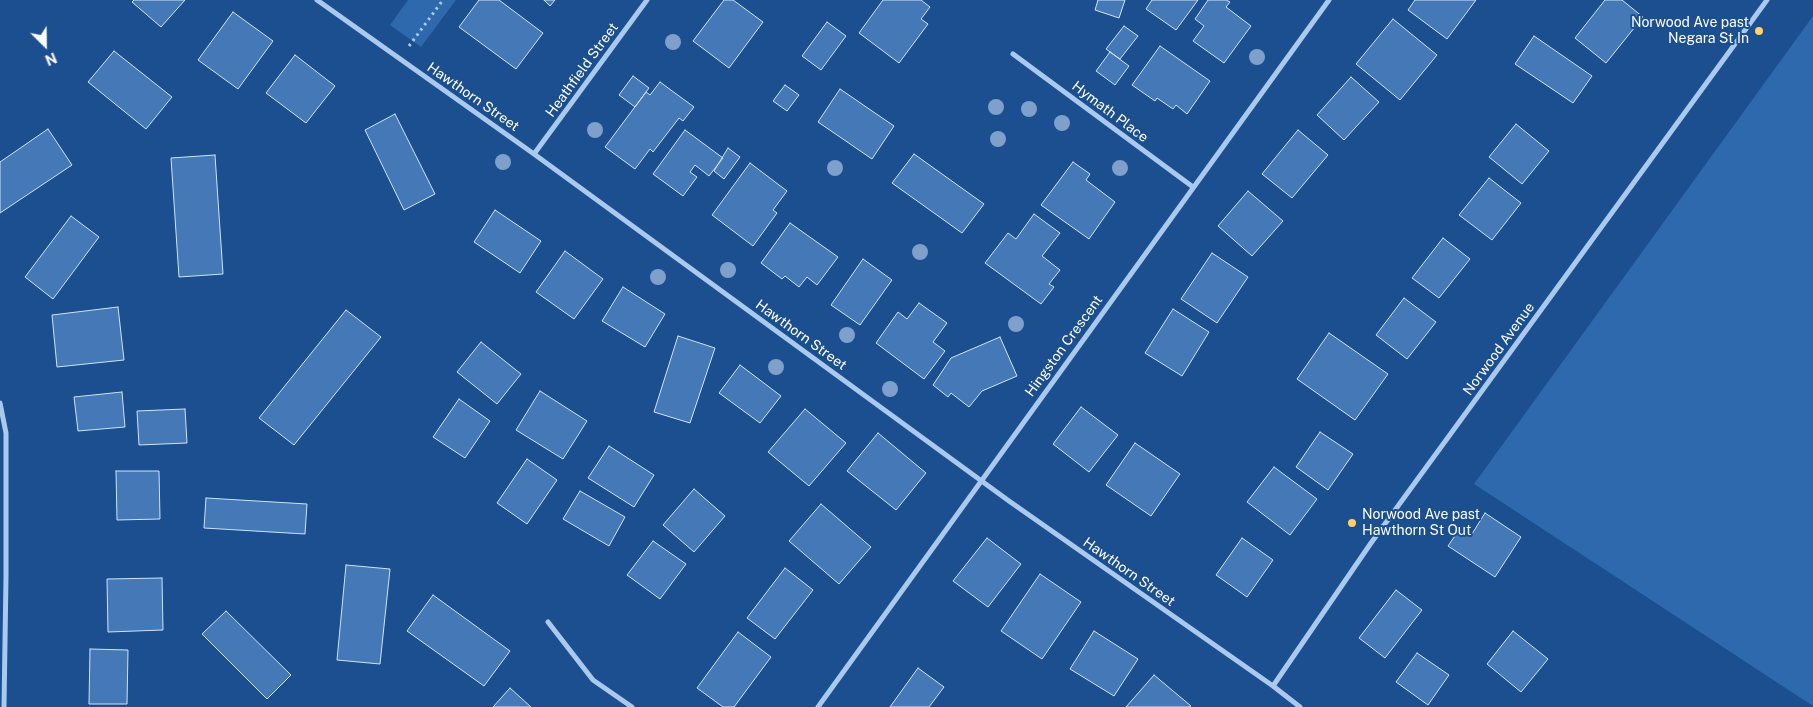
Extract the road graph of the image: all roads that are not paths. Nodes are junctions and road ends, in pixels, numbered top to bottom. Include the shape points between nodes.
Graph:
1 (317, 0) edge
2 (647, 0) edge
3 (1329, 0) edge
4 (1767, 0) edge
5 (1013, 54) dead end
6 (534, 154) junction
7 (1193, 187) junction
8 (0, 403) edge
9 (981, 480) junction
10 (0, 576) edge
11 (6, 577) junction
12 (548, 622) dead end
13 (1272, 686) junction
14 (4, 707) edge
15 (632, 707) edge
16 (818, 707) edge
17 (1300, 707) edge

1 - 6 street, Hawthorn Street
2 - 6 street, Heathfield Street
3 - 7 street, Hingston Crescent
4 - 13 street, Norwood Avenue via 1372,543
5 - 7 street, Hymath Place
6 - 9 street, Hawthorn Street
7 - 9 street, Hingston Crescent
8 - 11 street via 6,433
9 - 13 street, Hawthorn Street
9 - 16 street, Hingston Crescent
10 - 11 street
11 - 14 street
12 - 15 street via 593,680
13 - 17 street

